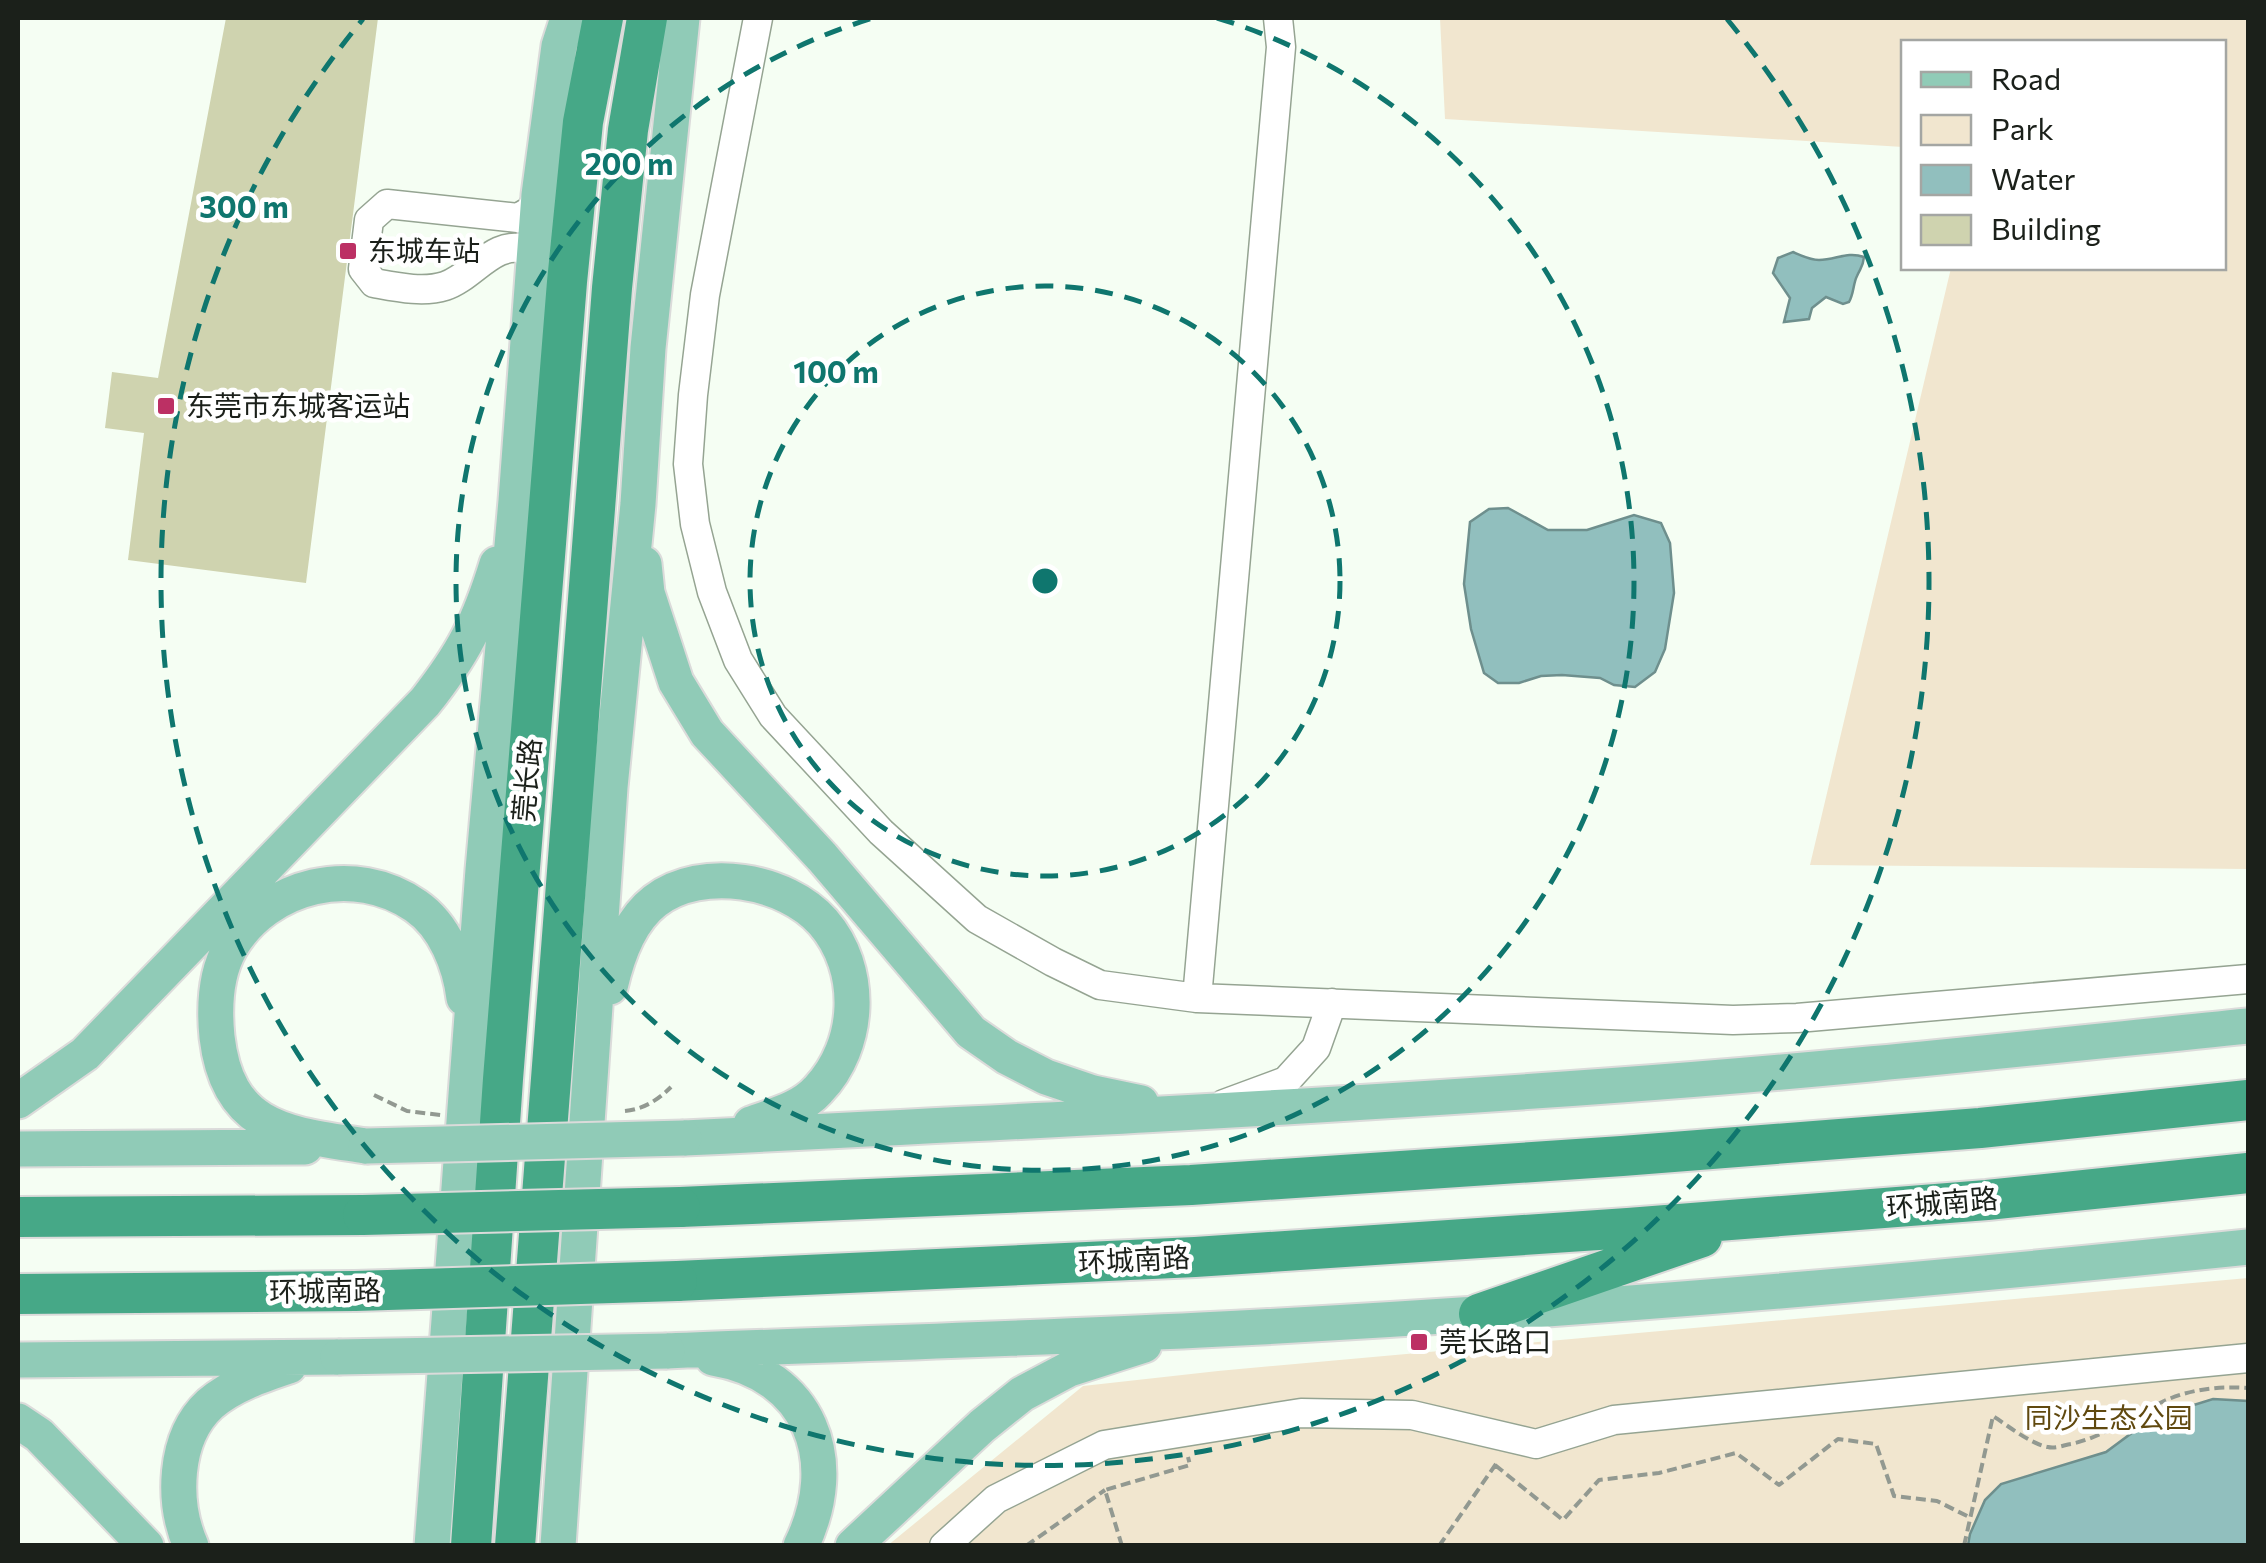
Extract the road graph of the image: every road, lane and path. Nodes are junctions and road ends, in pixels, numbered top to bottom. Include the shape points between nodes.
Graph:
1 (568, 18) edge
2 (603, 18) edge
3 (647, 18) edge
4 (682, 18) edge
5 (758, 18) edge
6 (1278, 18) edge
7 (539, 195) junction
8 (533, 268) junction
9 (516, 501) junction
10 (638, 504) junction
11 (2248, 979) edge
12 (1197, 998) junction
13 (1332, 1003) junction
14 (2248, 1026) edge
15 (468, 1073) junction
16 (590, 1076) junction
17 (671, 1087) dead end
18 (374, 1095) dead end
19 (2248, 1100) edge
20 (18, 1101) edge
21 (615, 1112) dead end
22 (1196, 1114) junction
23 (441, 1115) dead end
24 (684, 1138) junction
25 (366, 1146) junction
26 (18, 1149) edge
27 (2248, 1172) edge
28 (18, 1217) edge
29 (1756, 1218) junction
30 (2248, 1246) edge
31 (18, 1294) edge
32 (1478, 1314) junction
33 (1200, 1330) junction
34 (667, 1351) junction
35 (338, 1358) junction
36 (2248, 1358) edge
37 (18, 1360) edge
38 (2248, 1388) edge
39 (18, 1421) edge
40 (1180, 1432) junction
41 (1513, 1439) junction
42 (1496, 1465) junction
43 (439, 1466) junction
44 (563, 1471) junction
45 (1105, 1490) junction
46 (1969, 1517) junction
47 (146, 1546) edge
48 (191, 1546) edge
49 (419, 1546) edge
50 (432, 1546) edge
51 (471, 1546) edge
52 (516, 1546) edge
53 (558, 1546) edge
54 (577, 1546) edge
55 (801, 1546) edge
56 (853, 1546) edge
57 (944, 1546) edge
58 (1026, 1546) edge
59 (1122, 1546) edge
60 (1439, 1546) edge
61 (1964, 1546) edge

1 - 7 main road
2 - 51 highway, 莞长路 via 583,122 566,302
3 - 52 highway, 莞长路 via 612,288
4 - 10 main road
5 - 12 street via 705,296 688,464 712,592 738,660 773,716 881,832 977,920 1100,985
6 - 12 street via 1281,48
7 - 8 main road
7 - 8 street via 518,218 387,204 368,220 363,269 374,283 445,286 516,246 527,250
8 - 9 main road
9 - 15 main road
9 - 20 main road via 471,636 425,702 85,1054
10 - 16 main road
10 - 22 main road via 647,593 676,682 707,733 971,1032 1046,1077
11 - 13 street via 1733,1020
12 - 13 street
13 - 22 street via 1316,1048 1286,1081
14 - 22 main road via 1643,1083
15 - 25 main road via 460,973 443,936 417,906 372,888 318,884 270,906 231,946 216,990 226,1075 255,1117 273,1128
15 - 43 main road
16 - 24 main road via 624,942 656,899 714,881 744,882 801,902 840,945 849,972 852,1025 842,1053 817,1091 798,1106
16 - 44 main road
17 - 21 path, bridge via 647,1105
18 - 23 path, bridge via 406,1110
19 - 28 highway, bridge via 1980,1128 1191,1185 680,1207
22 - 24 main road
24 - 25 main road, bridge
25 - 26 main road
27 - 29 highway, 环城南路
29 - 31 highway, 环城南路, bridge via 1195,1257 676,1281
29 - 32 highway
30 - 32 main road
32 - 33 main road
33 - 34 main road
33 - 56 main road via 1068,1369 1022,1394
34 - 35 main road, bridge
34 - 55 main road via 751,1367 792,1398 808,1422 820,1471
35 - 37 main road
35 - 48 main road via 251,1380 195,1422 178,1503
36 - 41 street via 1614,1420 1536,1444
38 - 46 path via 2194,1390 2091,1440 2050,1448 1993,1416
39 - 47 main road via 39,1434
40 - 41 street via 1301,1414 1412,1415
40 - 45 path via 1190,1464
40 - 57 street via 1104,1446 996,1499
41 - 42 path
42 - 46 path via 1563,1520 1599,1480 1736,1453 1779,1485 1838,1439 1876,1444 1894,1496 1936,1501
42 - 60 path
43 - 49 main road
43 - 50 main road
44 - 53 main road
44 - 54 main road
45 - 58 path
45 - 59 path
46 - 61 path

